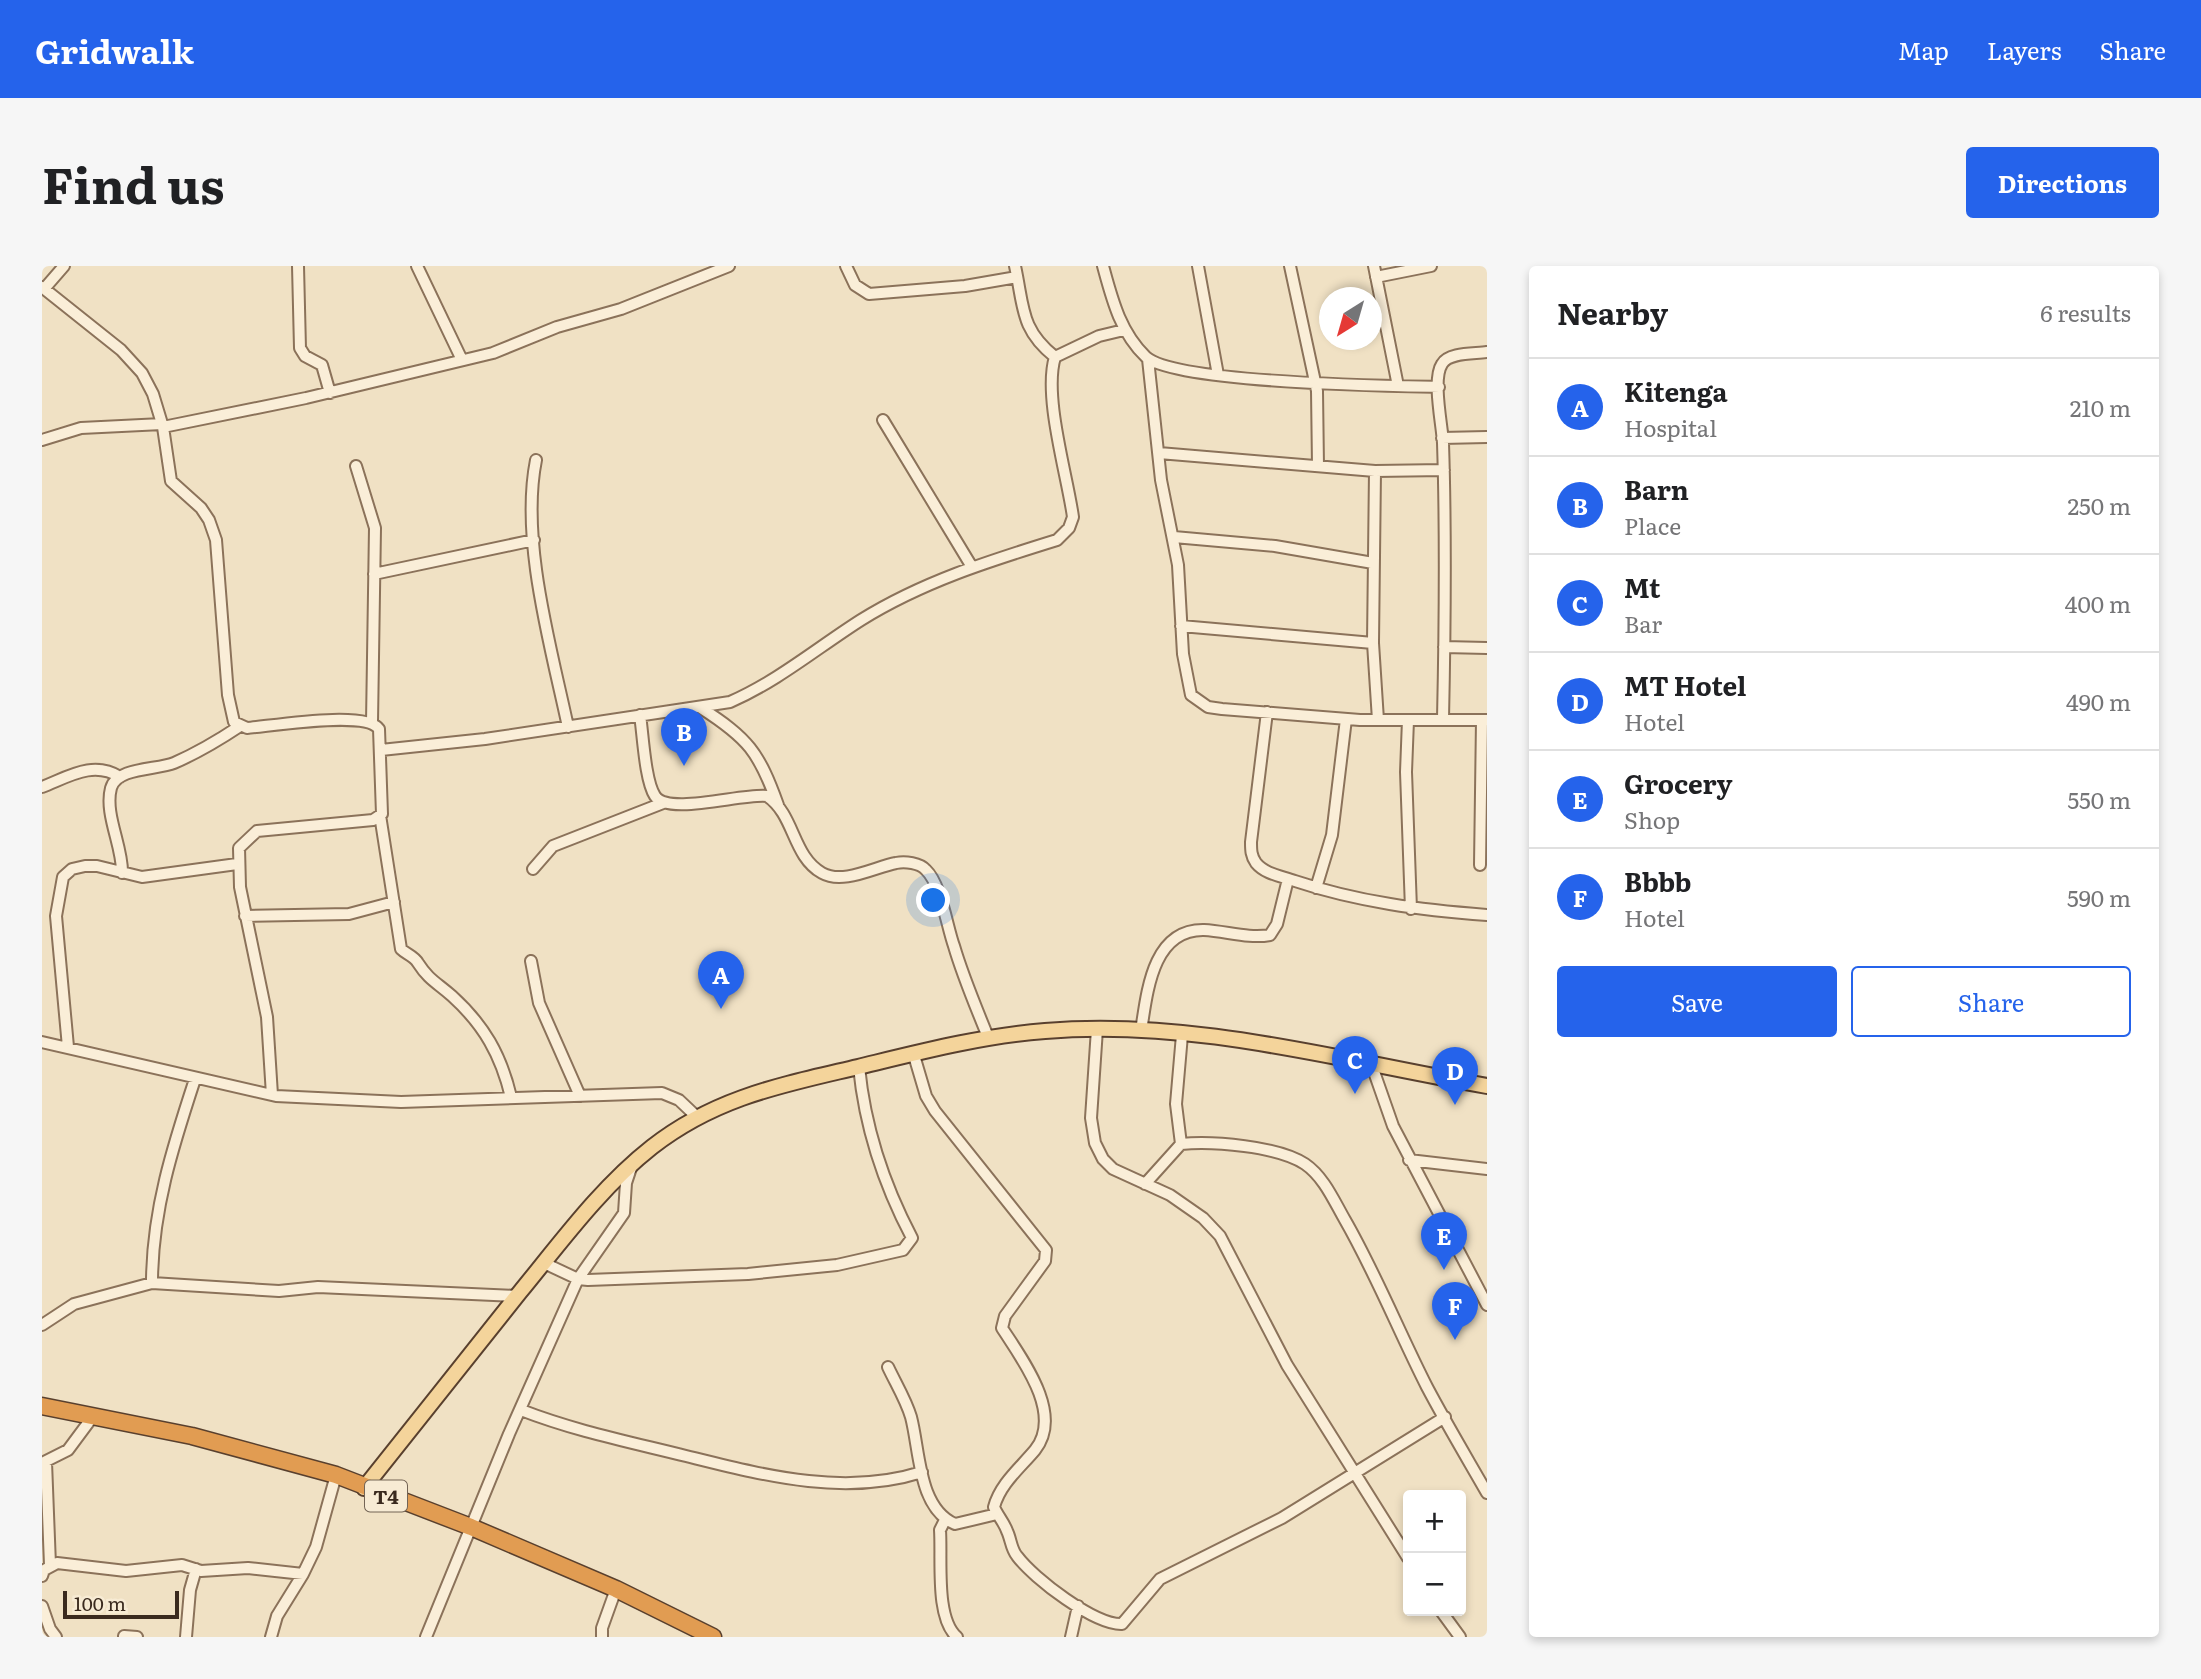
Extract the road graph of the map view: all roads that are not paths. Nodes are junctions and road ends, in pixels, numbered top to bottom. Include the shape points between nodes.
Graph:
1 (64, 266) edge
2 (298, 266) edge
3 (417, 266) edge
4 (729, 266) edge
5 (846, 266) edge
6 (1103, 266) edge
7 (1198, 266) edge
8 (1290, 266) edge
9 (1432, 266) edge
10 (1016, 272) edge
11 (1375, 272) edge
12 (43, 292) edge
13 (1124, 330) junction
14 (1487, 352) edge
15 (1055, 357) junction
16 (1148, 359) junction
17 (462, 360) junction
18 (1217, 376) junction
19 (1315, 381) junction
20 (1398, 386) junction
21 (1439, 387) junction
22 (330, 393) junction
23 (883, 420) dead end
24 (162, 426) junction
25 (1487, 437) edge
26 (1442, 438) junction
27 (42, 440) edge
28 (1159, 453) junction
29 (536, 460) dead end
30 (356, 466) dead end
31 (1318, 466) junction
32 (1444, 470) junction
33 (1376, 471) junction
34 (1174, 537) junction
35 (534, 540) junction
36 (1373, 563) junction
37 (972, 567) junction
38 (374, 574) junction
39 (1181, 626) junction
40 (1373, 643) junction
41 (1444, 648) junction
42 (1487, 648) edge
43 (701, 708) junction
44 (1267, 712) junction
45 (640, 715) junction
46 (1346, 719) junction
47 (1443, 719) junction
48 (1378, 720) junction
49 (1408, 720) junction
50 (1485, 720) edge
51 (372, 722) junction
52 (240, 726) junction
53 (568, 727) junction
54 (380, 750) junction
55 (120, 777) junction
56 (42, 786) edge
57 (663, 803) junction
58 (779, 807) junction
59 (380, 815) junction
60 (237, 864) junction
61 (1480, 865) dead end
62 (533, 869) dead end
63 (122, 873) junction
64 (1288, 878) junction
65 (1317, 888) junction
66 (394, 902) junction
67 (1411, 909) junction
68 (1487, 915) edge
69 (245, 916) junction
70 (531, 961) dead end
71 (1097, 1029) junction
72 (1141, 1031) junction
73 (1182, 1035) junction
74 (988, 1037) junction
75 (42, 1042) edge
76 (68, 1047) junction
77 (912, 1052) junction
78 (1372, 1066) junction
79 (859, 1067) junction
80 (195, 1079) junction
81 (1487, 1086) edge
82 (272, 1095) junction
83 (580, 1096) junction
84 (511, 1097) junction
85 (697, 1117) junction
86 (1181, 1144) junction
87 (1409, 1160) junction
88 (632, 1164) junction
89 (1487, 1169) edge
90 (1145, 1184) junction
91 (544, 1263) junction
92 (578, 1279) junction
93 (152, 1283) junction
94 (517, 1296) junction
95 (1487, 1305) edge
96 (42, 1325) edge
97 (888, 1367) dead end
98 (42, 1406) edge
99 (521, 1410) junction
100 (94, 1415) junction
101 (1445, 1417) junction
102 (44, 1462) edge
103 (922, 1472) junction
104 (1357, 1472) junction
105 (336, 1475) junction
106 (364, 1488) junction
107 (1487, 1493) edge
108 (997, 1514) junction
109 (945, 1520) junction
110 (471, 1527) junction
111 (1405, 1553) edge
112 (196, 1569) junction
113 (45, 1570) edge
114 (303, 1574) junction
115 (616, 1590) junction
116 (1078, 1606) junction
117 (42, 1611) edge
118 (1445, 1616) edge
119 (124, 1636) edge
120 (56, 1637) edge
121 (137, 1637) edge
122 (186, 1637) edge
123 (271, 1637) edge
124 (426, 1637) edge
125 (602, 1637) edge
126 (713, 1637) edge
127 (957, 1637) edge
128 (1071, 1637) edge
129 (1460, 1637) edge

1 - 12 street
2 - 22 street via 300,348 322,365
3 - 17 street
4 - 17 street via 621,309
5 - 10 street via 856,285 869,294 965,286
6 - 13 street
7 - 18 street
8 - 19 street
9 - 11 street
10 - 15 street via 1029,330
11 - 20 street
12 - 24 street via 121,350 142,373
13 - 15 street via 1099,336
13 - 16 street
14 - 21 street via 1444,360
15 - 37 street via 1051,368 1055,413 1073,517 1069,528 1058,540
16 - 18 street via 1182,371
16 - 28 street
17 - 22 street
18 - 19 street
19 - 20 street
19 - 31 street
20 - 21 street
21 - 26 street
22 - 24 street
23 - 37 street
24 - 27 street via 81,428
24 - 52 street via 172,481 201,508 216,540 228,695 231,716
25 - 26 street
26 - 32 street
28 - 31 street
28 - 34 street
29 - 35 street via 530,488
30 - 38 street via 375,528
31 - 33 street
32 - 33 street
32 - 41 street
33 - 36 street
34 - 36 street via 1275,546
34 - 39 street
35 - 38 street
35 - 53 street
36 - 40 street
37 - 43 street via 862,620 760,689
38 - 51 street
39 - 40 street
39 - 44 street via 1191,695 1222,709
40 - 48 street
41 - 42 street
41 - 47 street
43 - 45 street
43 - 58 street via 749,743 768,775
44 - 46 street
44 - 64 street via 1251,855 1267,872
45 - 53 street
45 - 57 street via 651,786
46 - 48 street
46 - 65 street via 1332,835
47 - 49 street
47 - 50 street
48 - 49 street
49 - 67 street
50 - 61 street
51 - 52 street
51 - 54 street via 379,729
52 - 55 street via 174,762
53 - 54 street
54 - 59 street via 384,808
55 - 56 street via 98,768
55 - 63 street via 111,786 111,794
57 - 58 street via 758,795 767,796
57 - 62 street via 553,846
58 - 74 street via 801,851 822,873 850,875 905,862 926,869
59 - 60 street via 365,821 257,831 239,848
59 - 66 street
60 - 63 street via 142,877
60 - 69 street
63 - 76 street via 85,866 63,877 56,916
64 - 65 street
64 - 72 street via 1270,935 1201,930 1183,933 1161,952
65 - 67 street
66 - 69 street via 349,914
66 - 84 street via 401,948 487,1034
67 - 68 street
69 - 82 street via 267,1017
70 - 83 street via 539,1003
71 - 72 main road
71 - 74 main road
71 - 90 street via 1091,1118 1095,1143 1114,1169
72 - 73 main road
73 - 78 main road
73 - 86 street via 1175,1104
74 - 77 main road
75 - 76 street
76 - 80 street
77 - 79 main road
77 - 108 street via 935,1111 1046,1250 1045,1261 1005,1316 1002,1328 1038,1390 1045,1434 997,1496
78 - 81 main road
78 - 87 street
79 - 85 main road via 735,1098
79 - 92 street via 870,1138 912,1238 908,1246 885,1256 837,1265 748,1274
80 - 82 street
80 - 93 street via 158,1205
82 - 84 street via 401,1102
83 - 84 street
83 - 85 street via 668,1094
85 - 88 main road
86 - 90 street
86 - 101 street via 1199,1142 1279,1154 1304,1164 1321,1179 1377,1278
87 - 89 street
87 - 95 street
88 - 91 main road
88 - 92 street via 624,1213
90 - 104 street via 1170,1195 1220,1236 1287,1365
91 - 92 street
91 - 94 main road
92 - 99 street
93 - 94 street
93 - 96 street via 74,1304
94 - 106 main road
97 - 103 street via 911,1416
98 - 100 highway, T4
99 - 103 street via 646,1448 812,1483 878,1482
99 - 110 street
100 - 102 street via 79,1440
100 - 105 highway, T4
101 - 104 street
101 - 107 street
102 - 113 street
103 - 109 street via 930,1499
104 - 111 street
104 - 116 street via 1282,1518 1160,1579 1122,1624 1111,1625
105 - 106 highway, T4
105 - 114 street via 316,1547
106 - 110 highway, T4
108 - 109 street via 965,1524
108 - 116 street via 1016,1555
109 - 127 street via 940,1531 942,1603 945,1622
110 - 115 highway, T4
110 - 124 street
112 - 113 street via 182,1565 146,1571 57,1563
112 - 114 street
112 - 122 street
114 - 123 street via 277,1616
115 - 125 street
115 - 126 highway, T4
116 - 128 street
117 - 120 street
118 - 129 street
119 - 121 street

